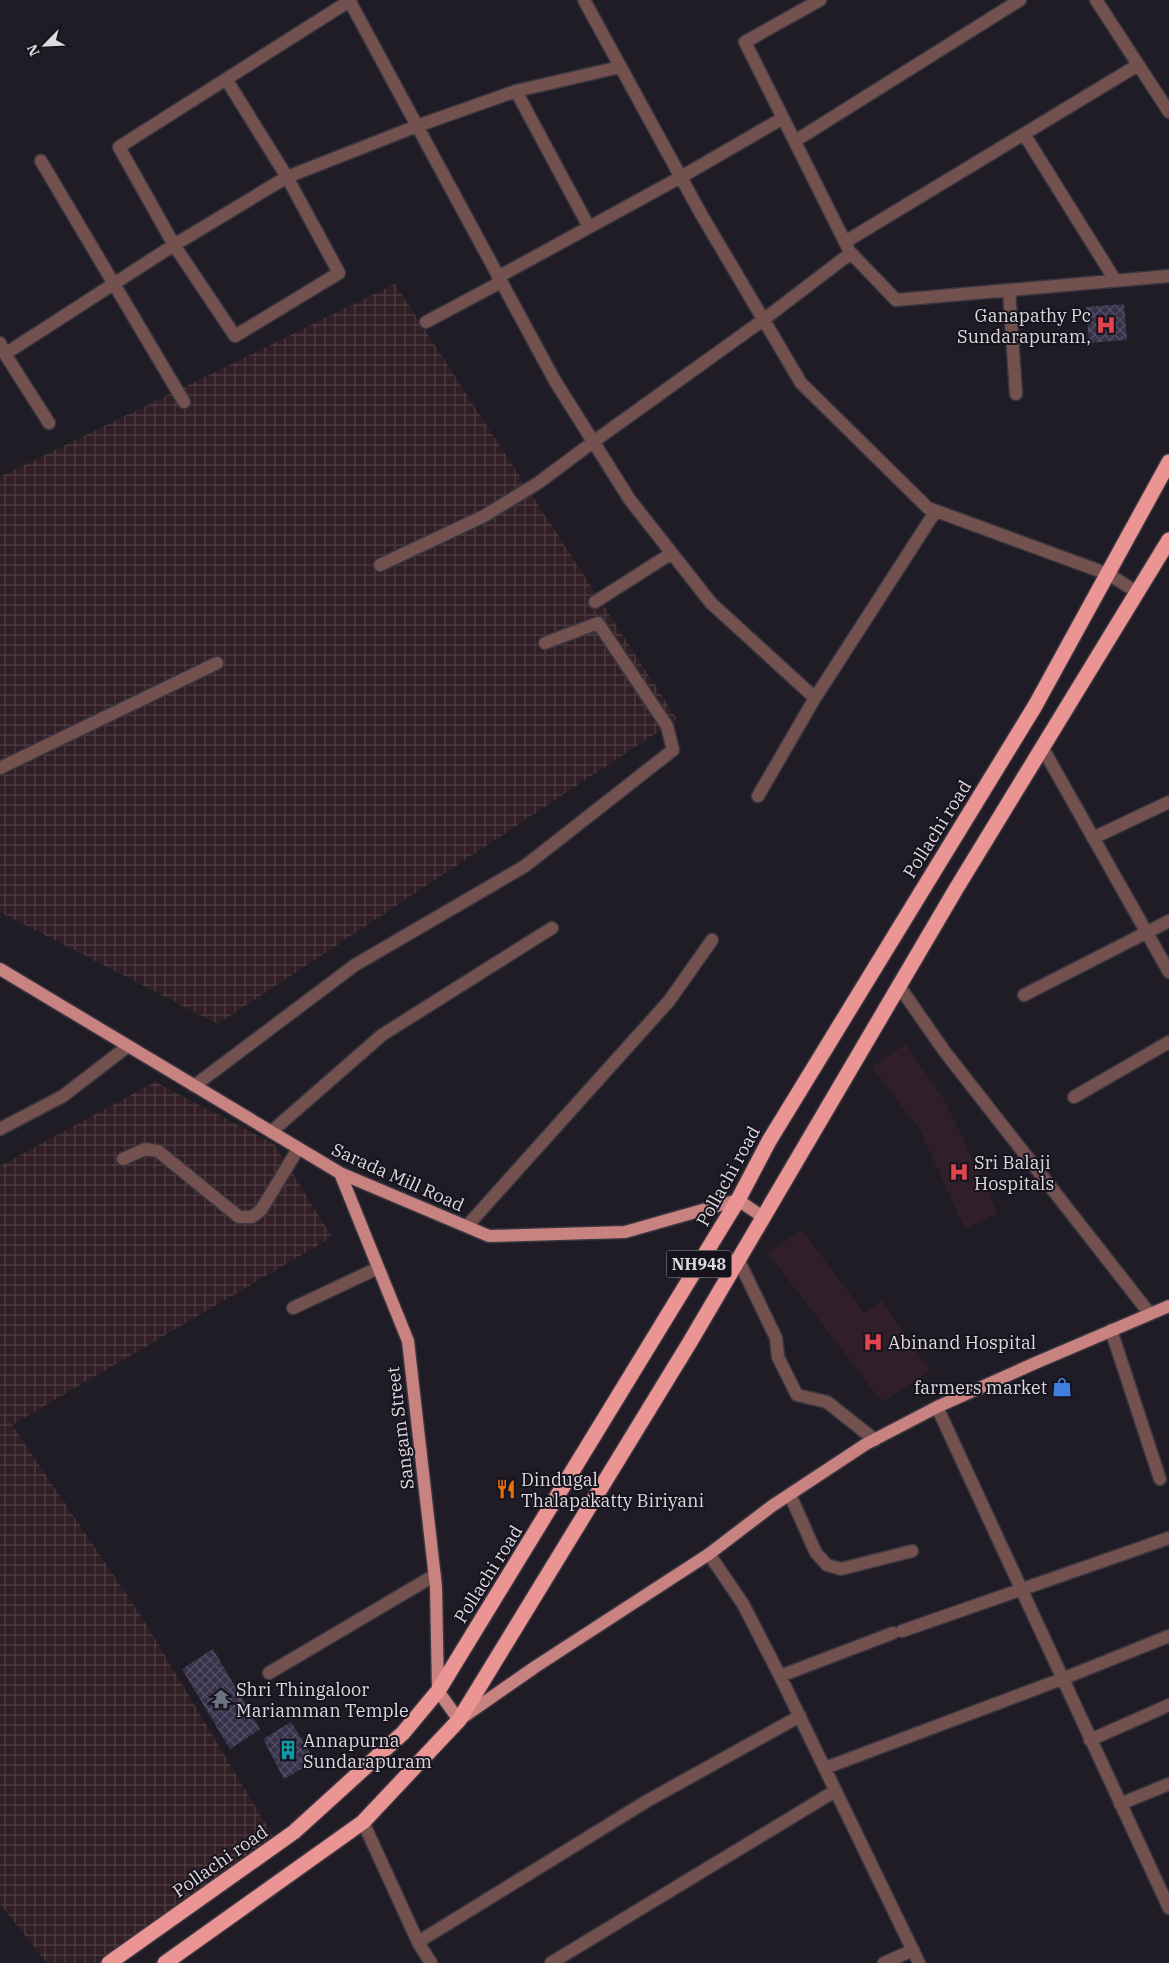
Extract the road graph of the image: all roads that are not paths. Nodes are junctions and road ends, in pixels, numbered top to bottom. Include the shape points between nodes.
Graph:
1 (350, 0) edge
2 (584, 0) edge
3 (820, 0) edge
4 (1020, 0) edge
5 (1096, 0) edge
6 (1138, 65) junction
7 (620, 67) junction
8 (226, 79) junction
9 (516, 91) junction
10 (1169, 112) edge
11 (783, 118) junction
12 (417, 126) junction
13 (1024, 134) junction
14 (794, 141) junction
15 (41, 161) dead end
16 (287, 177) junction
17 (681, 177) junction
18 (589, 227) junction
19 (174, 245) junction
20 (848, 247) junction
21 (1169, 276) edge
22 (500, 280) junction
23 (1115, 280) junction
24 (114, 284) junction
25 (1009, 290) junction
26 (763, 320) junction
27 (426, 322) dead end
28 (3, 349) edge
29 (1016, 394) dead end
30 (184, 402) dead end
31 (49, 423) dead end
32 (593, 442) junction
33 (1169, 462) edge
34 (935, 512) junction
35 (1169, 540) edge
36 (672, 553) junction
37 (380, 565) dead end
38 (1108, 574) junction
39 (1137, 592) junction
40 (595, 602) dead end
41 (545, 644) dead end
42 (217, 663) dead end
43 (815, 698) junction
44 (1042, 747) junction
45 (0, 768) edge
46 (758, 796) dead end
47 (1169, 802) edge
48 (1093, 838) junction
49 (1169, 921) edge
50 (552, 928) dead end
51 (1148, 932) junction
52 (712, 940) dead end
53 (0, 969) edge
54 (1169, 972) edge
55 (899, 986) junction
56 (1024, 995) dead end
57 (1169, 1042) edge
58 (128, 1046) junction
59 (194, 1086) junction
60 (1074, 1097) dead end
61 (0, 1130) edge
62 (271, 1132) junction
63 (298, 1149) junction
64 (123, 1159) dead end
65 (340, 1173) junction
66 (738, 1200) junction
67 (763, 1217) junction
68 (467, 1226) junction
69 (738, 1259) junction
70 (378, 1268) junction
71 (1169, 1306) edge
72 (293, 1308) dead end
73 (1150, 1314) junction
74 (1111, 1330) junction
75 (937, 1407) junction
76 (875, 1440) junction
77 (1160, 1480) dead end
78 (790, 1495) junction
79 (1169, 1538) edge
80 (912, 1551) dead end
81 (709, 1554) junction
82 (435, 1575) junction
83 (1021, 1589) junction
84 (1169, 1636) edge
85 (269, 1673) dead end
86 (780, 1676) junction
87 (1062, 1678) junction
88 (438, 1691) junction
89 (1169, 1705) edge
90 (800, 1716) junction
91 (459, 1720) junction
92 (1090, 1740) junction
93 (825, 1768) junction
94 (1169, 1784) edge
95 (835, 1791) junction
96 (1120, 1804) junction
97 (362, 1822) junction
98 (1169, 1908) edge
99 (418, 1942) junction
100 (913, 1950) junction
101 (110, 1963) edge
102 (165, 1963) edge
103 (431, 1963) edge
104 (551, 1963) edge
105 (884, 1963) edge
106 (919, 1963) edge

1 - 8 street
1 - 12 street
2 - 7 street
3 - 11 street via 745,42
4 - 14 street
5 - 6 street
6 - 10 street
6 - 13 street
7 - 9 street
7 - 17 street
8 - 16 street
8 - 19 street via 119,147
9 - 12 street
9 - 18 street
11 - 14 street
11 - 17 street
12 - 16 street
12 - 22 street
13 - 20 street
13 - 23 street
14 - 20 street
15 - 24 street
16 - 19 street
16 - 19 street via 340,274 235,336
17 - 18 street
17 - 26 street
18 - 22 street
19 - 24 street
20 - 25 street via 896,300
20 - 26 street
21 - 23 street
22 - 27 street
22 - 32 street via 555,382
23 - 25 street
24 - 28 street
24 - 30 street
25 - 29 street
26 - 32 street
26 - 34 street via 800,383
28 - 31 street
32 - 36 street via 630,500
32 - 37 street via 538,483 484,516
33 - 38 highway, Pollachi road / NH948
34 - 38 street
34 - 43 street
35 - 39 highway, NH948
36 - 40 street
36 - 43 street via 711,603
38 - 39 street
38 - 66 highway, Pollachi road / NH948 via 1035,706 769,1141
39 - 44 highway, NH948
41 - 59 street via 598,623 667,726 673,750 525,866 355,966
42 - 45 street
43 - 46 street
44 - 48 street
44 - 55 highway, NH948
47 - 48 street
48 - 51 street
49 - 51 street
50 - 62 street via 382,1035
51 - 54 street
51 - 56 street
52 - 68 street via 669,1001
53 - 58 main road, Sarada Mill Road
55 - 67 highway, NH948
55 - 73 street via 945,1052
57 - 60 street
58 - 59 main road, Sarada Mill Road
58 - 61 street via 63,1096
59 - 62 main road, Sarada Mill Road
62 - 63 main road, Sarada Mill Road
63 - 64 street via 261,1210 252,1217 239,1217 158,1151 146,1149
63 - 65 main road, Sarada Mill Road
65 - 68 main road, Sarada Mill Road
65 - 70 main road, Sangam Street
66 - 67 main road
66 - 68 main road, Sarada Mill Road via 625,1232 489,1236
66 - 88 highway, Pollachi road / NH948
67 - 69 highway, NH948
69 - 76 street via 776,1338 778,1357 797,1395 827,1402
69 - 91 highway, NH948
70 - 72 street
70 - 82 main road, Sangam Street via 408,1341
71 - 73 main road
73 - 74 main road
74 - 75 main road
74 - 77 street
75 - 76 main road
75 - 83 street
76 - 78 main road
78 - 80 street via 816,1554 833,1568 841,1569
78 - 81 main road
79 - 83 street
81 - 86 street via 742,1604
81 - 91 main road
82 - 85 street
82 - 88 main road, Sangam Street
83 - 86 street
83 - 87 street
84 - 87 street
86 - 90 street
87 - 92 street
87 - 93 street
88 - 91 main road
88 - 101 highway, Pollachi road / NH948 via 403,1733 294,1832
89 - 92 street
90 - 93 street
90 - 99 street via 647,1801
91 - 97 highway, NH948
92 - 96 street
93 - 95 street
94 - 96 street
95 - 100 street
95 - 104 street
96 - 98 street
97 - 99 street
97 - 102 highway, NH948
99 - 103 street
100 - 105 street
100 - 106 street

